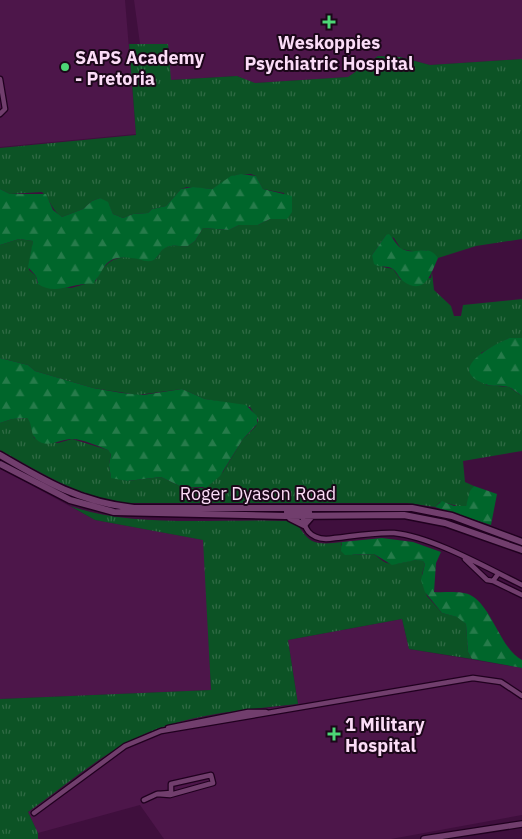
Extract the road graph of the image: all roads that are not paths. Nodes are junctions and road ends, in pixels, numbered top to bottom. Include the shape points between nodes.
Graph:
1 (0, 79) edge
2 (0, 114) edge
3 (0, 456) edge
4 (0, 464) edge
5 (365, 507) junction
6 (201, 508) junction
7 (302, 514) junction
8 (286, 516) junction
9 (317, 516) junction
10 (304, 525) junction
11 (522, 542) edge
12 (522, 550) edge
13 (460, 556) junction
14 (498, 574) junction
15 (493, 581) junction
16 (522, 585) edge
17 (522, 595) edge
18 (511, 687) junction
19 (522, 696) edge
20 (522, 701) edge
21 (158, 794) junction
22 (144, 800) dead end
23 (34, 812) dead end
24 (522, 820) edge
25 (522, 824) edge
26 (496, 826) junction
27 (424, 839) edge

1 - 2 street via 5,109
3 - 6 main road, Roger Dyason Road via 62,490 90,500 134,508
4 - 8 main road, Roger Dyason Road via 70,500 114,512
5 - 6 main road, Roger Dyason Road
5 - 7 main road
5 - 11 main road, Roger Dyason Road via 439,512
6 - 7 main road
7 - 8 main road, Roger Dyason Road
7 - 9 main road, Roger Dyason Road
7 - 10 street
8 - 10 main road
9 - 10 main road via 308,519
9 - 12 main road, Roger Dyason Road via 421,517 460,527
10 - 13 street via 310,534 320,539 395,534 424,540
13 - 14 street
13 - 15 street
14 - 15 street
14 - 16 street
15 - 17 street
18 - 19 street
18 - 20 street
18 - 23 street via 495,680 473,678 270,713 248,712 178,725 125,746
21 - 21 street via 170,795 212,783 211,775 171,784 171,793
21 - 22 street
24 - 26 street
25 - 26 street
26 - 27 street

